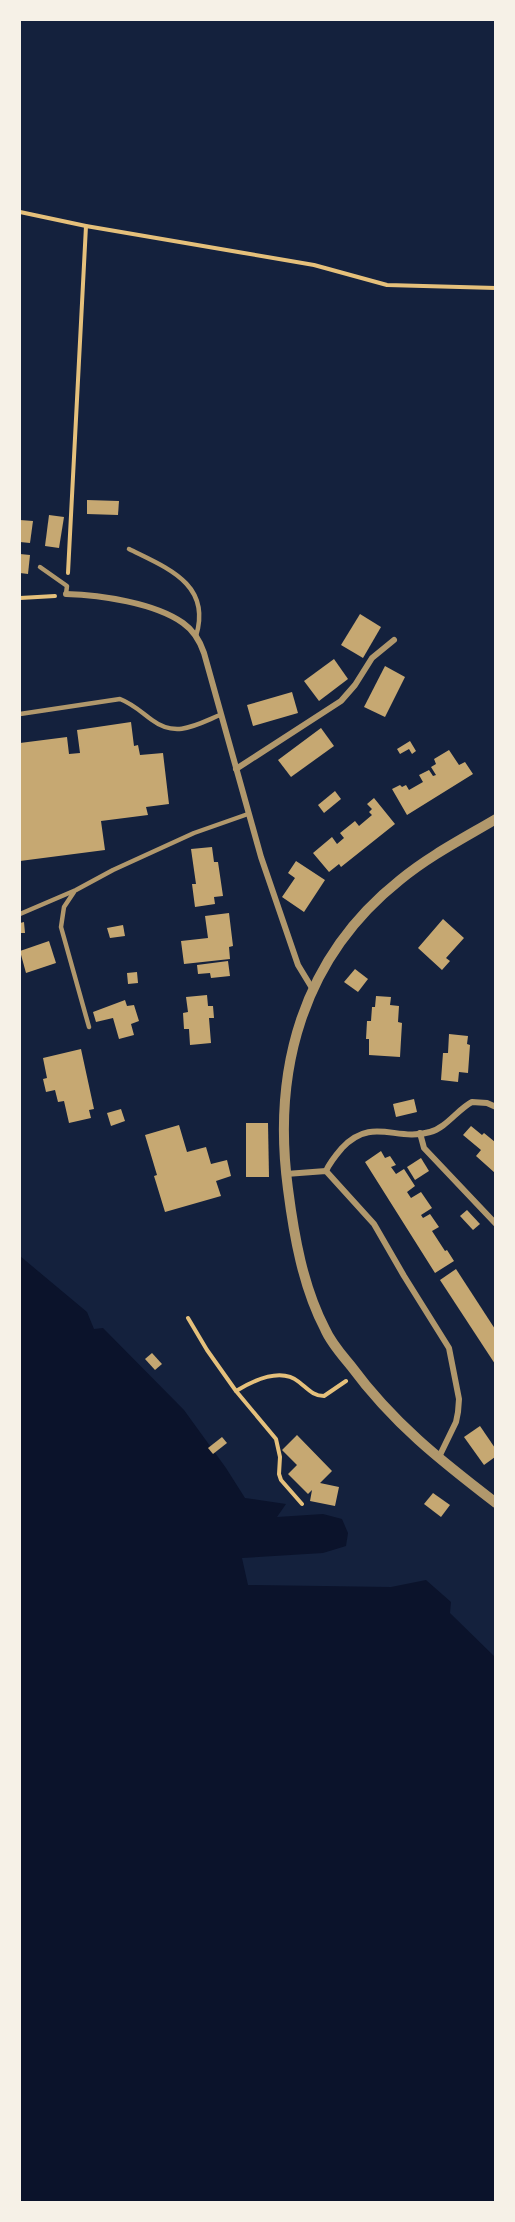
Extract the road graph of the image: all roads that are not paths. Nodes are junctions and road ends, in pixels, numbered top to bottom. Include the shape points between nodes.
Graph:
1 (129, 549) dead end
2 (40, 567) dead end
3 (66, 594) joint
4 (196, 636) junction
5 (394, 640) dead end
6 (20, 714) edge
7 (220, 715) junction
8 (236, 769) junction
9 (248, 814) junction
10 (495, 819) edge
11 (76, 890) junction
12 (20, 914) edge
13 (312, 988) junction
14 (89, 1027) dead end
15 (495, 1107) edge
16 (420, 1133) junction
17 (326, 1171) junction
18 (286, 1174) junction
19 (495, 1224) edge
20 (439, 1457) junction
21 (495, 1503) edge

1 - 4 lane via 169,568 190,586 200,621
2 - 3 lane via 67,586
3 - 4 street via 157,610 184,624
4 - 7 street
5 - 8 street via 372,658 341,701
6 - 7 lane via 120,699 176,731
7 - 8 street
8 - 9 street
9 - 11 lane via 194,833
9 - 13 street via 290,945
10 - 13 street via 392,887 351,930
11 - 12 lane
11 - 14 lane via 64,907 61,927
13 - 18 street via 297,1028 287,1078 283,1134
15 - 16 street via 472,1102 437,1129
16 - 17 street via 376,1130 359,1134 335,1156
16 - 19 street via 424,1148
17 - 18 street
17 - 20 street via 374,1224 449,1348 458,1412
18 - 20 street via 305,1277 325,1330 400,1425
20 - 21 street

